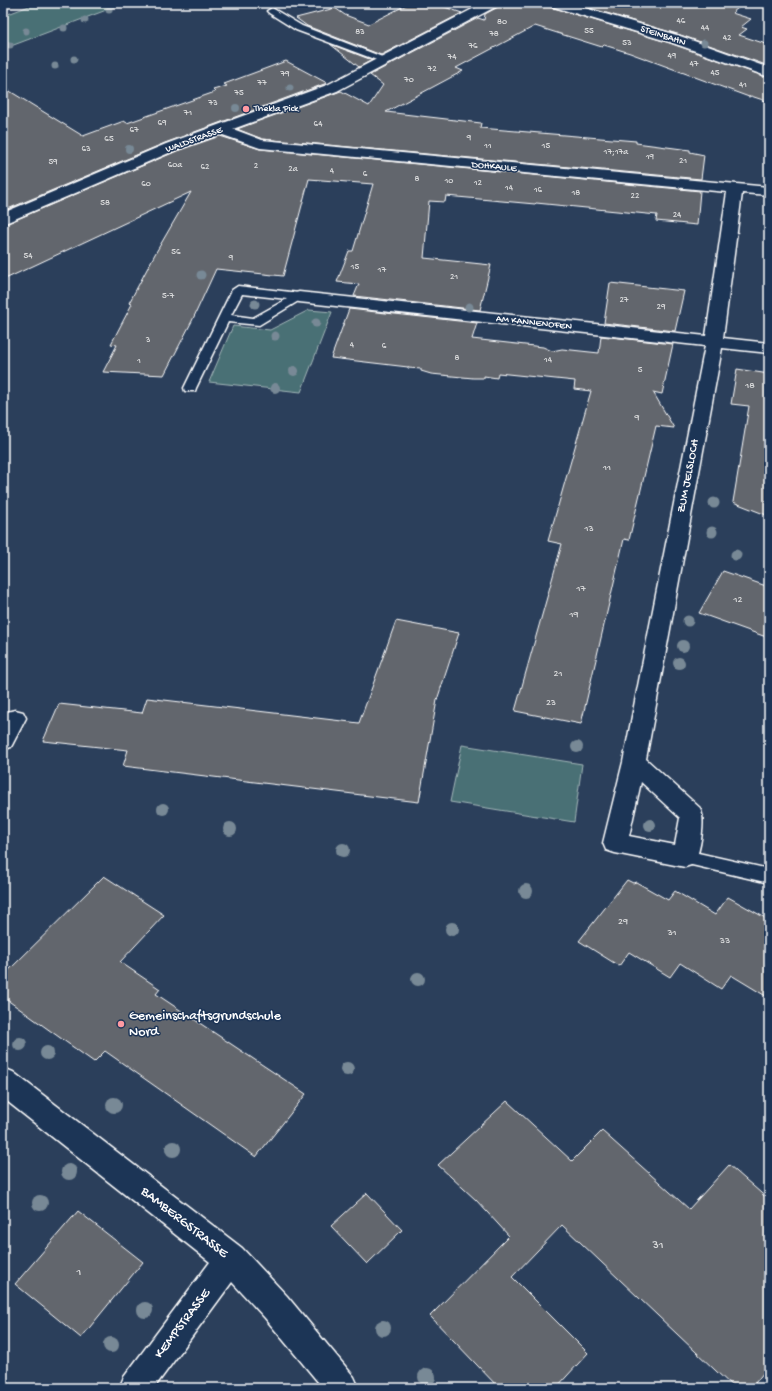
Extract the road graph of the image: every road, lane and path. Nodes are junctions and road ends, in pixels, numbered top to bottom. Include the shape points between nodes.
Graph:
1 (493, 3) edge
2 (555, 3) edge
3 (272, 11) dead end
4 (385, 60) junction
5 (769, 73) edge
6 (222, 130) junction
7 (735, 189) junction
8 (769, 191) edge
9 (3, 219) edge
10 (299, 297) junction
11 (224, 318) junction
12 (714, 343) junction
13 (769, 348) edge
14 (190, 388) dead end
15 (14, 718) dead end
16 (3, 741) edge
17 (634, 762) junction
18 (685, 857) junction
19 (769, 876) edge
20 (3, 1082) edge
21 (231, 1259) junction
22 (135, 1388) edge
23 (343, 1388) edge

1 - 4 street, WALDSTRASSE
2 - 5 street, STEINBAHN via 676,40
3 - 4 lane via 299,28
4 - 6 street, WALDSTRASSE via 332,88
6 - 7 street, DOHKAULE via 260,144
6 - 9 street, WALDSTRASSE via 171,147
7 - 8 street, DOHKAULE
7 - 12 street, ZUM JELSLOCH
10 - 11 lane via 255,322
10 - 11 lane, AM KANNENOFEN via 238,290
10 - 12 street, AM KANNENOFEN
11 - 14 lane, AM KANNENOFEN
12 - 13 street, AM KANNENOFEN
12 - 17 street, ZUM JELSLOCH
15 - 16 street
17 - 18 street via 692,815
17 - 18 street, ZUM JELSLOCH via 615,843
18 - 19 lane, ZUM JELSLOCH
20 - 21 street, BAMBERGSTRASSE
21 - 22 street, KEMPSTRASSE
21 - 23 street, BAMBERGSTRASSE via 276,1307

